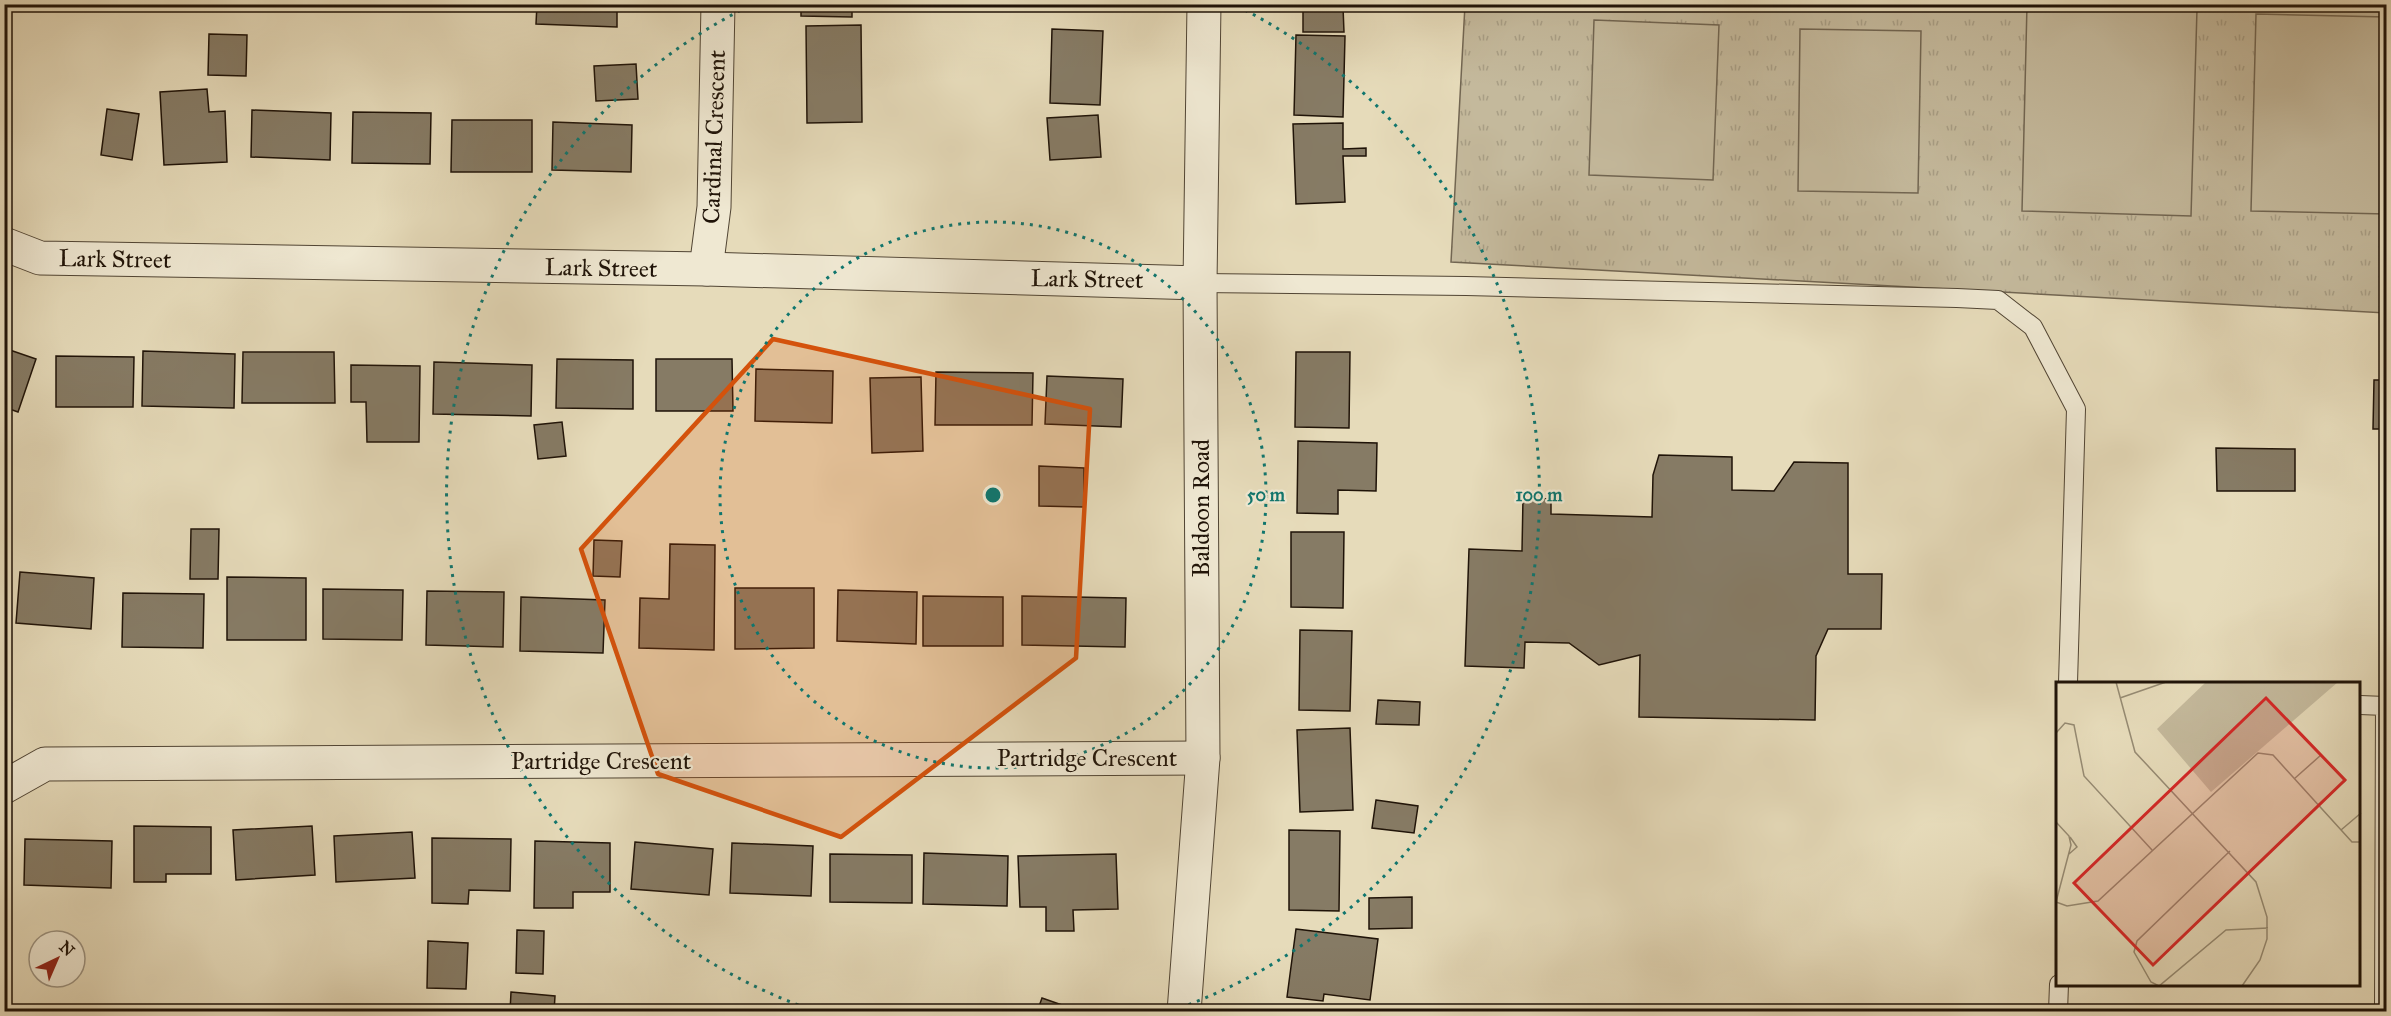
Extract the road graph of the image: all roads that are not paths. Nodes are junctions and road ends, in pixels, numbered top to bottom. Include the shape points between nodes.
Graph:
1 (718, 4) edge
2 (1204, 4) edge
3 (4, 244) edge
4 (706, 269) junction
5 (1200, 283) junction
6 (2068, 682) edge
7 (2361, 705) edge
8 (1203, 758) junction
9 (4, 787) edge
10 (2059, 986) edge
11 (1184, 1011) edge
12 (2058, 1011) edge
13 (2384, 1011) edge

1 - 4 street, Cardinal Crescent via 714,207
2 - 5 street, Baldoon Road
3 - 4 street, Lark Street via 40,258
4 - 5 street, Lark Street
5 - 6 lane via 1484,286 1998,300 2033,327 2076,409
5 - 8 street, Baldoon Road
7 - 13 lane via 2385,706
8 - 9 street, Partridge Crescent via 45,764
8 - 11 street, Baldoon Road
10 - 12 lane

